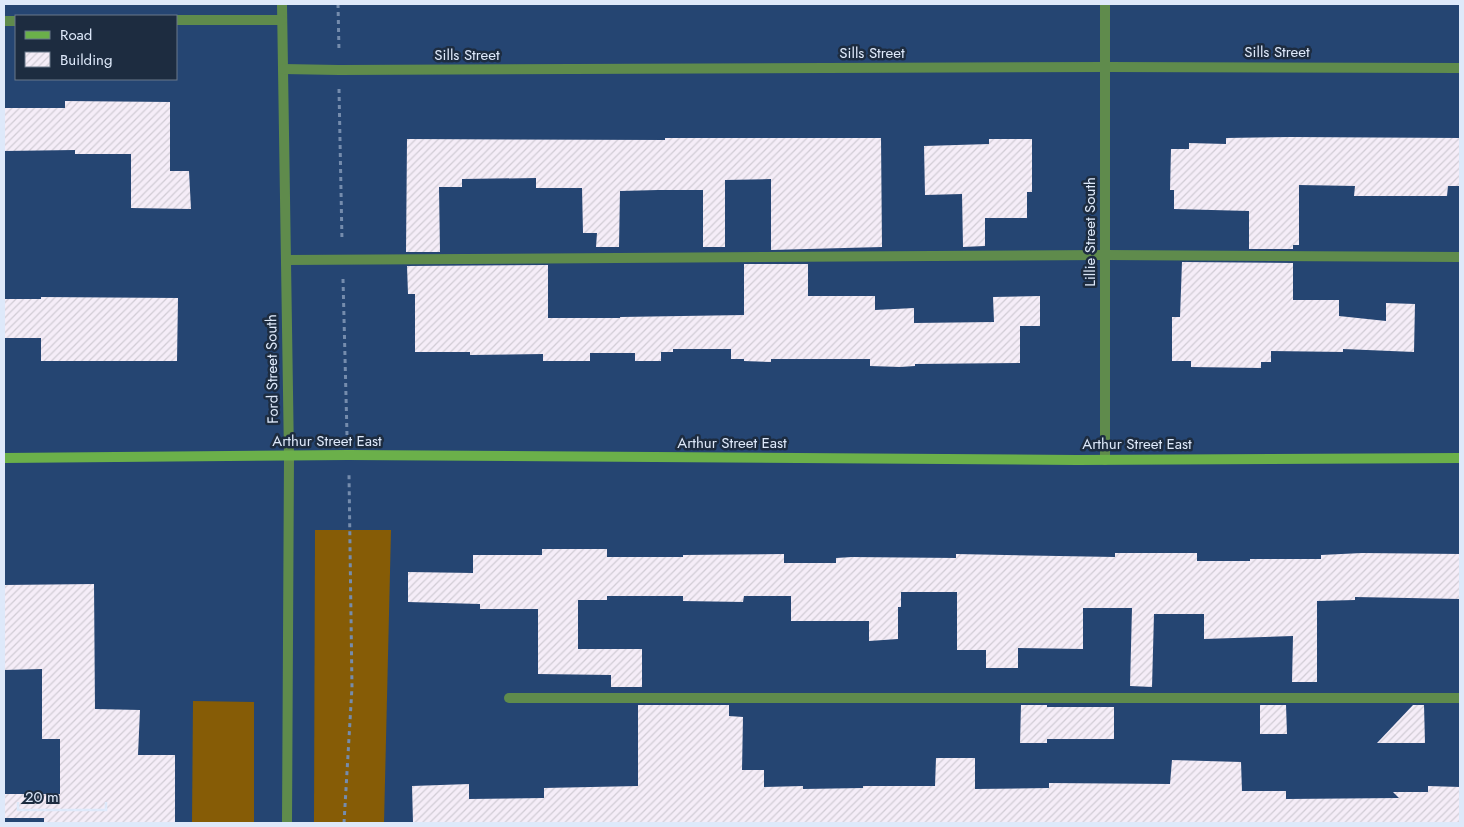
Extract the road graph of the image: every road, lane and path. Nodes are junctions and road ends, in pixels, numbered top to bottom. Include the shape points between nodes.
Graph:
1 (282, 4) edge
2 (338, 4) edge
3 (1105, 4) edge
4 (178, 20) edge
5 (282, 20) junction
6 (1106, 67) junction
7 (1460, 68) edge
8 (283, 69) junction
9 (339, 70) junction
10 (1105, 255) junction
11 (1460, 257) edge
12 (286, 260) junction
13 (343, 260) junction
14 (348, 455) junction
15 (289, 456) junction
16 (4, 458) edge
17 (1460, 458) edge
18 (1105, 460) junction
19 (509, 698) dead end
20 (1460, 698) edge
21 (287, 823) edge
22 (344, 823) edge

1 - 5 street, Ford Street South
2 - 9 path
3 - 6 street, Lillie Street South
4 - 5 street
5 - 8 street, Ford Street South
6 - 7 street, Sills Street
6 - 9 street, Sills Street
6 - 10 street, Lillie Street South
8 - 9 street, Sills Street
8 - 12 street, Ford Street South
9 - 13 path
10 - 11 street
10 - 13 street
10 - 18 street, Lillie Street South
12 - 13 street
12 - 15 street, Ford Street South
13 - 14 path
14 - 15 main road, Arthur Street East
14 - 18 main road, Arthur Street East
14 - 22 path via 352,687
15 - 16 main road, Arthur Street East
15 - 21 street, Ford Street South
17 - 18 main road, Arthur Street East
19 - 20 street

